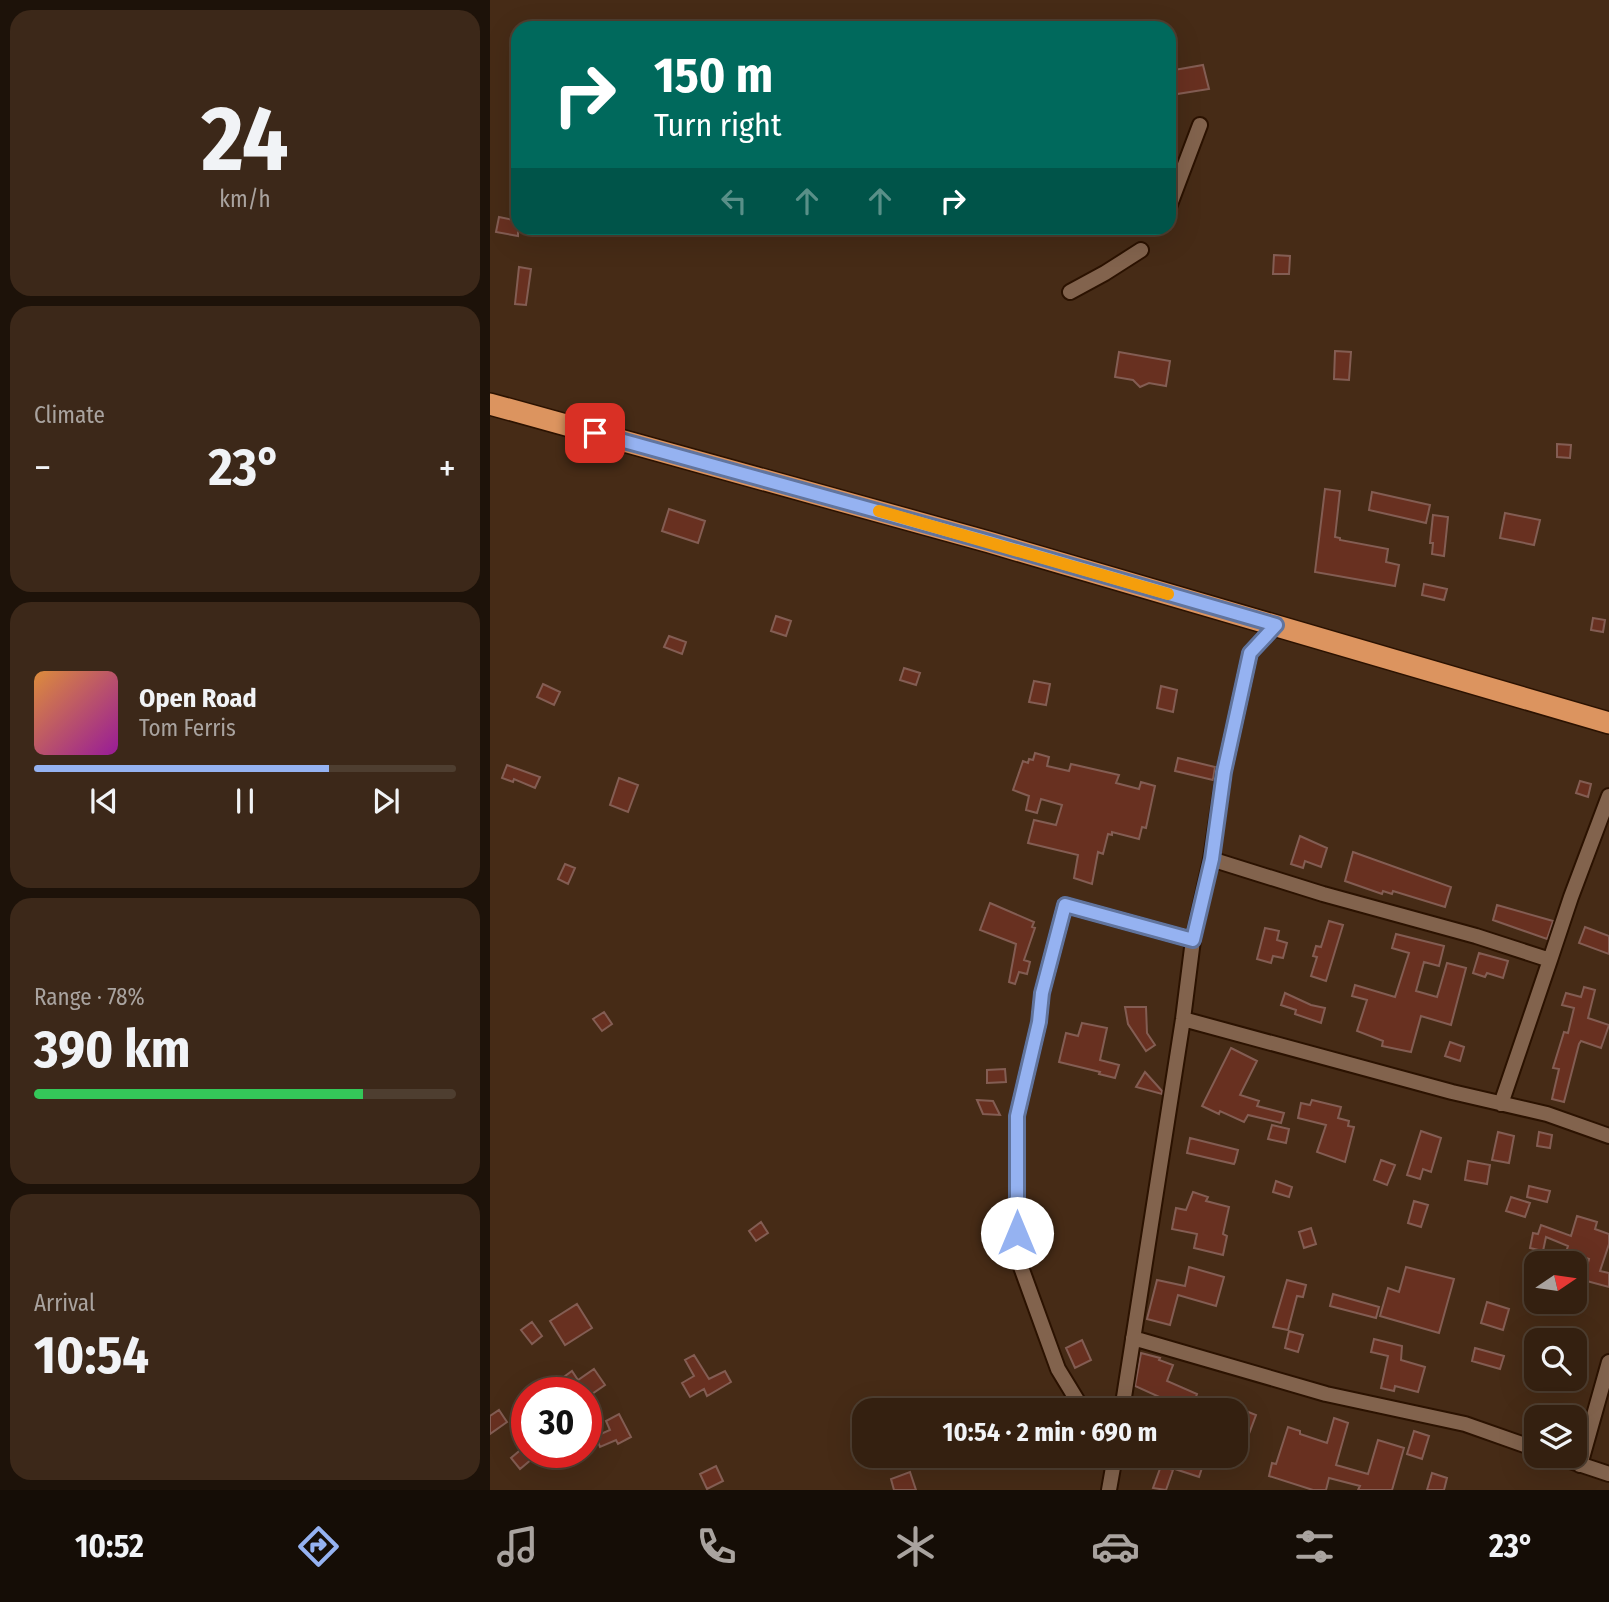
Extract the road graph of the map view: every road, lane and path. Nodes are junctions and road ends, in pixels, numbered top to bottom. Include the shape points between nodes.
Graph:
1 (1200, 125) dead end
2 (1176, 188) edge
3 (1141, 250) dead end
4 (1070, 292) dead end
5 (490, 404) edge
6 (1276, 625) junction
7 (1609, 723) edge
8 (1609, 796) edge
9 (1212, 859) junction
10 (1193, 940) junction
11 (1550, 960) junction
12 (1183, 1019) junction
13 (1501, 1104) junction
14 (1609, 1136) edge
15 (1133, 1338) junction
16 (1609, 1362) edge
17 (1076, 1398) edge
18 (1124, 1398) edge
19 (1587, 1440) edge
20 (1524, 1446) edge
21 (1587, 1467) edge
22 (1112, 1468) edge
23 (1609, 1474) edge
24 (1109, 1490) edge

1 - 2 street
3 - 4 street
5 - 6 highway
6 - 7 highway
6 - 9 street via 1250,653 1224,772
8 - 11 street
9 - 10 street
9 - 11 street
10 - 12 street
10 - 17 street via 1065,905 1042,993 1017,1116 1017,1256 1058,1369
11 - 13 street
12 - 13 street
12 - 15 street
13 - 14 street
15 - 18 street
15 - 20 street via 1326,1394 1465,1424
16 - 19 street
21 - 23 street
22 - 24 street

